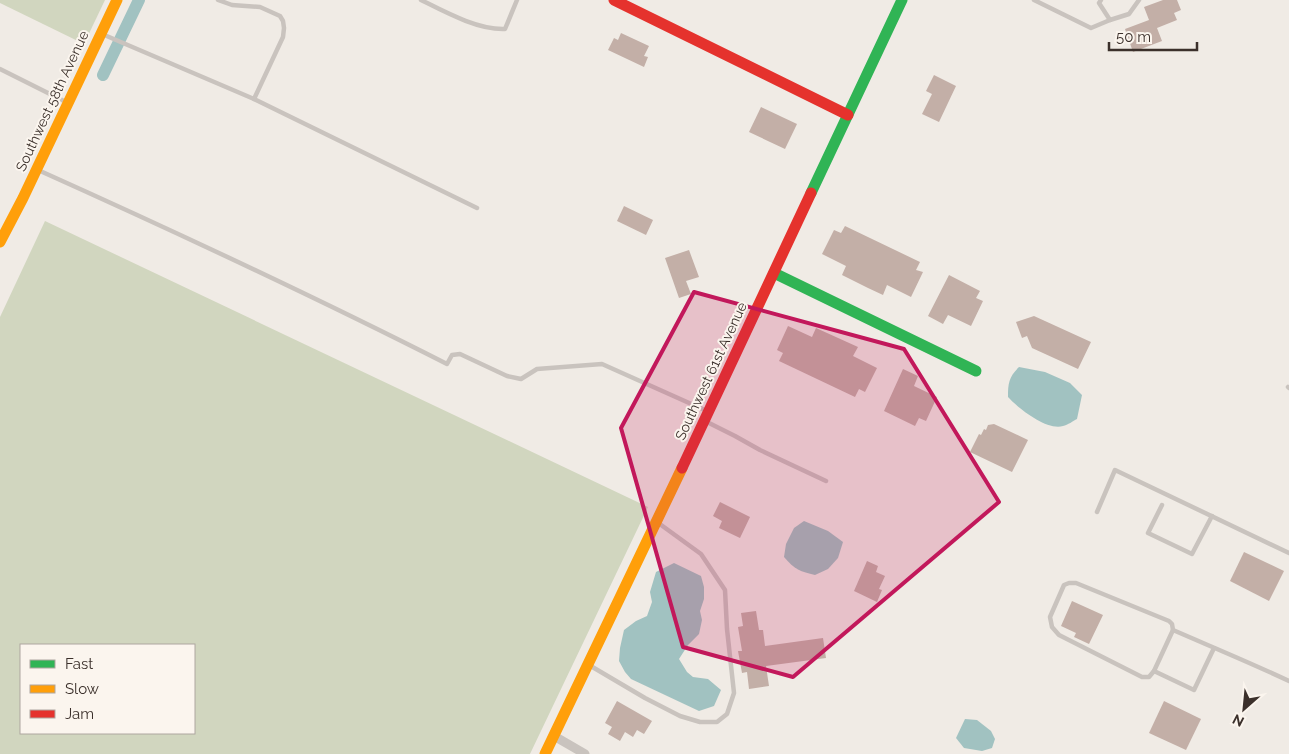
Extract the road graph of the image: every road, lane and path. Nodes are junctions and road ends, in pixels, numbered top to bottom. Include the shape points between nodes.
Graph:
1 (117, 0) edge
2 (218, 0) edge
3 (421, 0) edge
4 (517, 0) edge
5 (614, 0) edge
6 (902, 0) edge
7 (1034, 0) edge
8 (1094, 0) edge
9 (1139, 0) edge
10 (1100, 2) edge
11 (1110, 20) junction
12 (104, 35) junction
13 (0, 69) edge
14 (254, 99) junction
15 (68, 103) junction
16 (848, 115) junction
17 (36, 170) junction
18 (477, 208) dead end
19 (0, 242) edge
20 (774, 273) junction
21 (976, 371) dead end
22 (706, 416) junction
23 (826, 481) dead end
24 (1162, 506) dead end
25 (1097, 512) dead end
26 (1212, 516) junction
27 (657, 521) junction
28 (1289, 552) edge
29 (1173, 630) junction
30 (1214, 648) junction
31 (588, 664) junction
32 (1154, 671) junction
33 (1289, 682) edge
34 (554, 736) junction
35 (545, 754) edge
36 (585, 754) edge

1 - 12 street, Southwest 58th Avenue
2 - 14 lane via 241,7 260,6 280,16 283,21 283,36
3 - 4 lane via 472,23 505,29
5 - 16 street
6 - 16 street, Southwest 61st Avenue
7 - 11 lane via 1091,28
8 - 10 lane
9 - 11 lane via 1129,14
10 - 11 lane
12 - 14 lane
12 - 15 street, Southwest 58th Avenue
13 - 15 lane
14 - 18 lane
15 - 17 street, Southwest 58th Avenue
16 - 20 street, Southwest 61st Avenue
17 - 19 street, Southwest 58th Avenue
17 - 22 lane via 142,217 447,364 452,355 460,354 507,376 521,378 537,370 602,364
20 - 21 street
20 - 22 street, Southwest 61st Avenue
22 - 23 lane via 760,450
22 - 27 street, Southwest 61st Avenue
24 - 26 lane via 1148,533 1192,554
25 - 26 lane via 1115,470
26 - 28 lane
27 - 31 street, Southwest 61st Avenue
27 - 31 lane via 701,554 725,590 734,693 727,714 717,722 700,722 680,716
29 - 30 lane
29 - 32 lane
29 - 32 lane via 1169,621 1076,583 1064,585 1050,617 1052,627 1059,635 1142,676 1149,678
30 - 32 lane via 1194,690
30 - 33 lane
31 - 34 street, Southwest 61st Avenue
34 - 35 street, Southwest 61st Avenue
34 - 36 street

